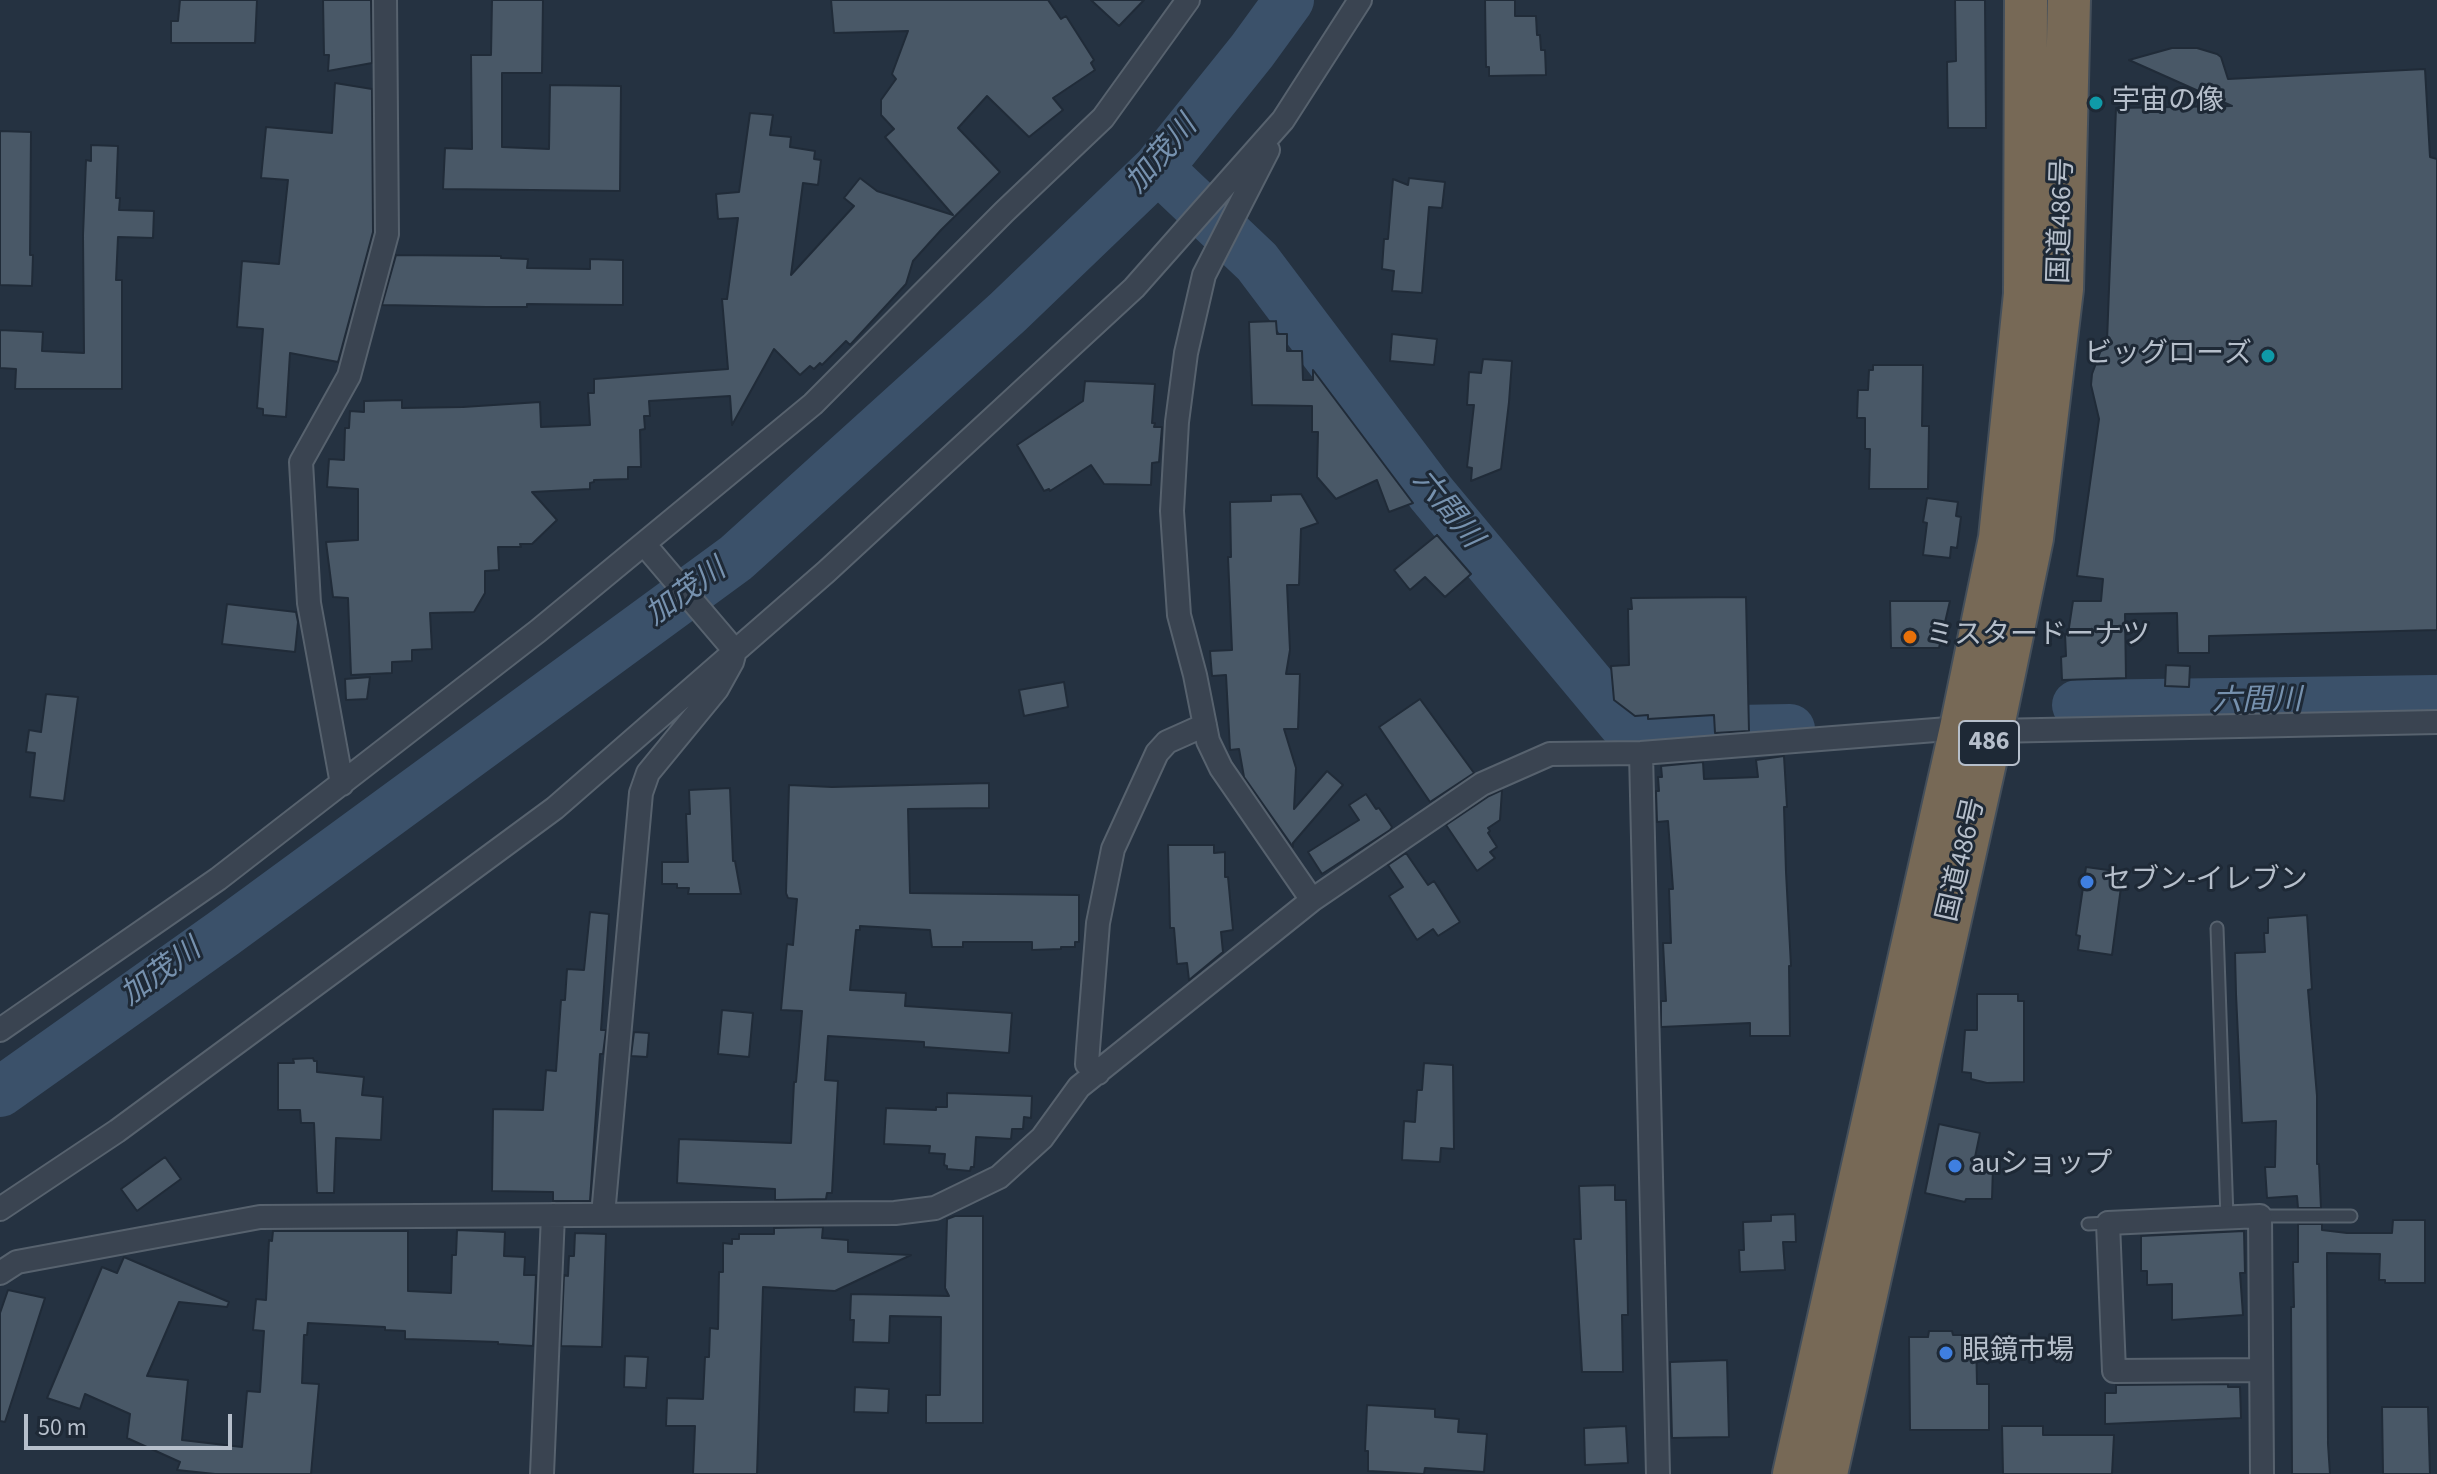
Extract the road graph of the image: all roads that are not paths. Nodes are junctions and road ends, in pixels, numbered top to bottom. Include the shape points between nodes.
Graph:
1 (385, 0) edge
2 (1188, 0) edge
3 (1360, 0) edge
4 (2026, 0) edge
5 (2069, 0) edge
6 (1283, 120) junction
7 (644, 544) junction
8 (735, 651) junction
9 (2437, 722) edge
10 (1205, 725) junction
11 (1976, 730) junction
12 (1641, 753) junction
13 (342, 784) junction
14 (1312, 900) junction
15 (2217, 928) dead end
16 (0, 1030) edge
17 (1098, 1073) junction
18 (0, 1209) edge
19 (553, 1215) junction
20 (603, 1215) junction
21 (2260, 1216) junction
22 (2351, 1216) dead end
23 (2227, 1218) junction
24 (0, 1273) edge
25 (2261, 1370) junction
26 (542, 1474) edge
27 (1658, 1474) edge
28 (1794, 1474) edge
29 (1826, 1474) edge
30 (2262, 1474) edge

1 - 13 street via 387,234 349,376 301,462 309,603
2 - 7 street via 1103,118 813,404
3 - 6 street
4 - 11 highway, 国道486号 / 486 via 2025,294
5 - 11 highway, 国道486号 / 486 via 2062,289 2032,538
6 - 8 street via 1134,288
6 - 10 street via 1204,275 1186,353 1172,511 1179,615
7 - 8 street
7 - 13 street
8 - 18 street via 555,808 117,1131
8 - 20 street via 717,689 648,773 641,793
9 - 11 street
10 - 14 street via 1221,768
10 - 17 street via 1167,742 1157,753 1113,849 1098,923 1088,1049 1087,1064
11 - 12 street
11 - 28 highway, 国道486号 / 486
11 - 29 highway, 国道486号 / 486
12 - 14 street via 1550,754 1482,784
12 - 27 street
13 - 16 street via 218,879
14 - 17 street
15 - 23 lane
17 - 20 street via 1079,1087 1042,1138 999,1177 935,1208 895,1213
19 - 20 street
19 - 24 street via 260,1217 17,1262
19 - 26 street
21 - 22 lane
21 - 23 street
21 - 25 street
23 - 25 street via 2098,1224 2114,1371
25 - 30 street

